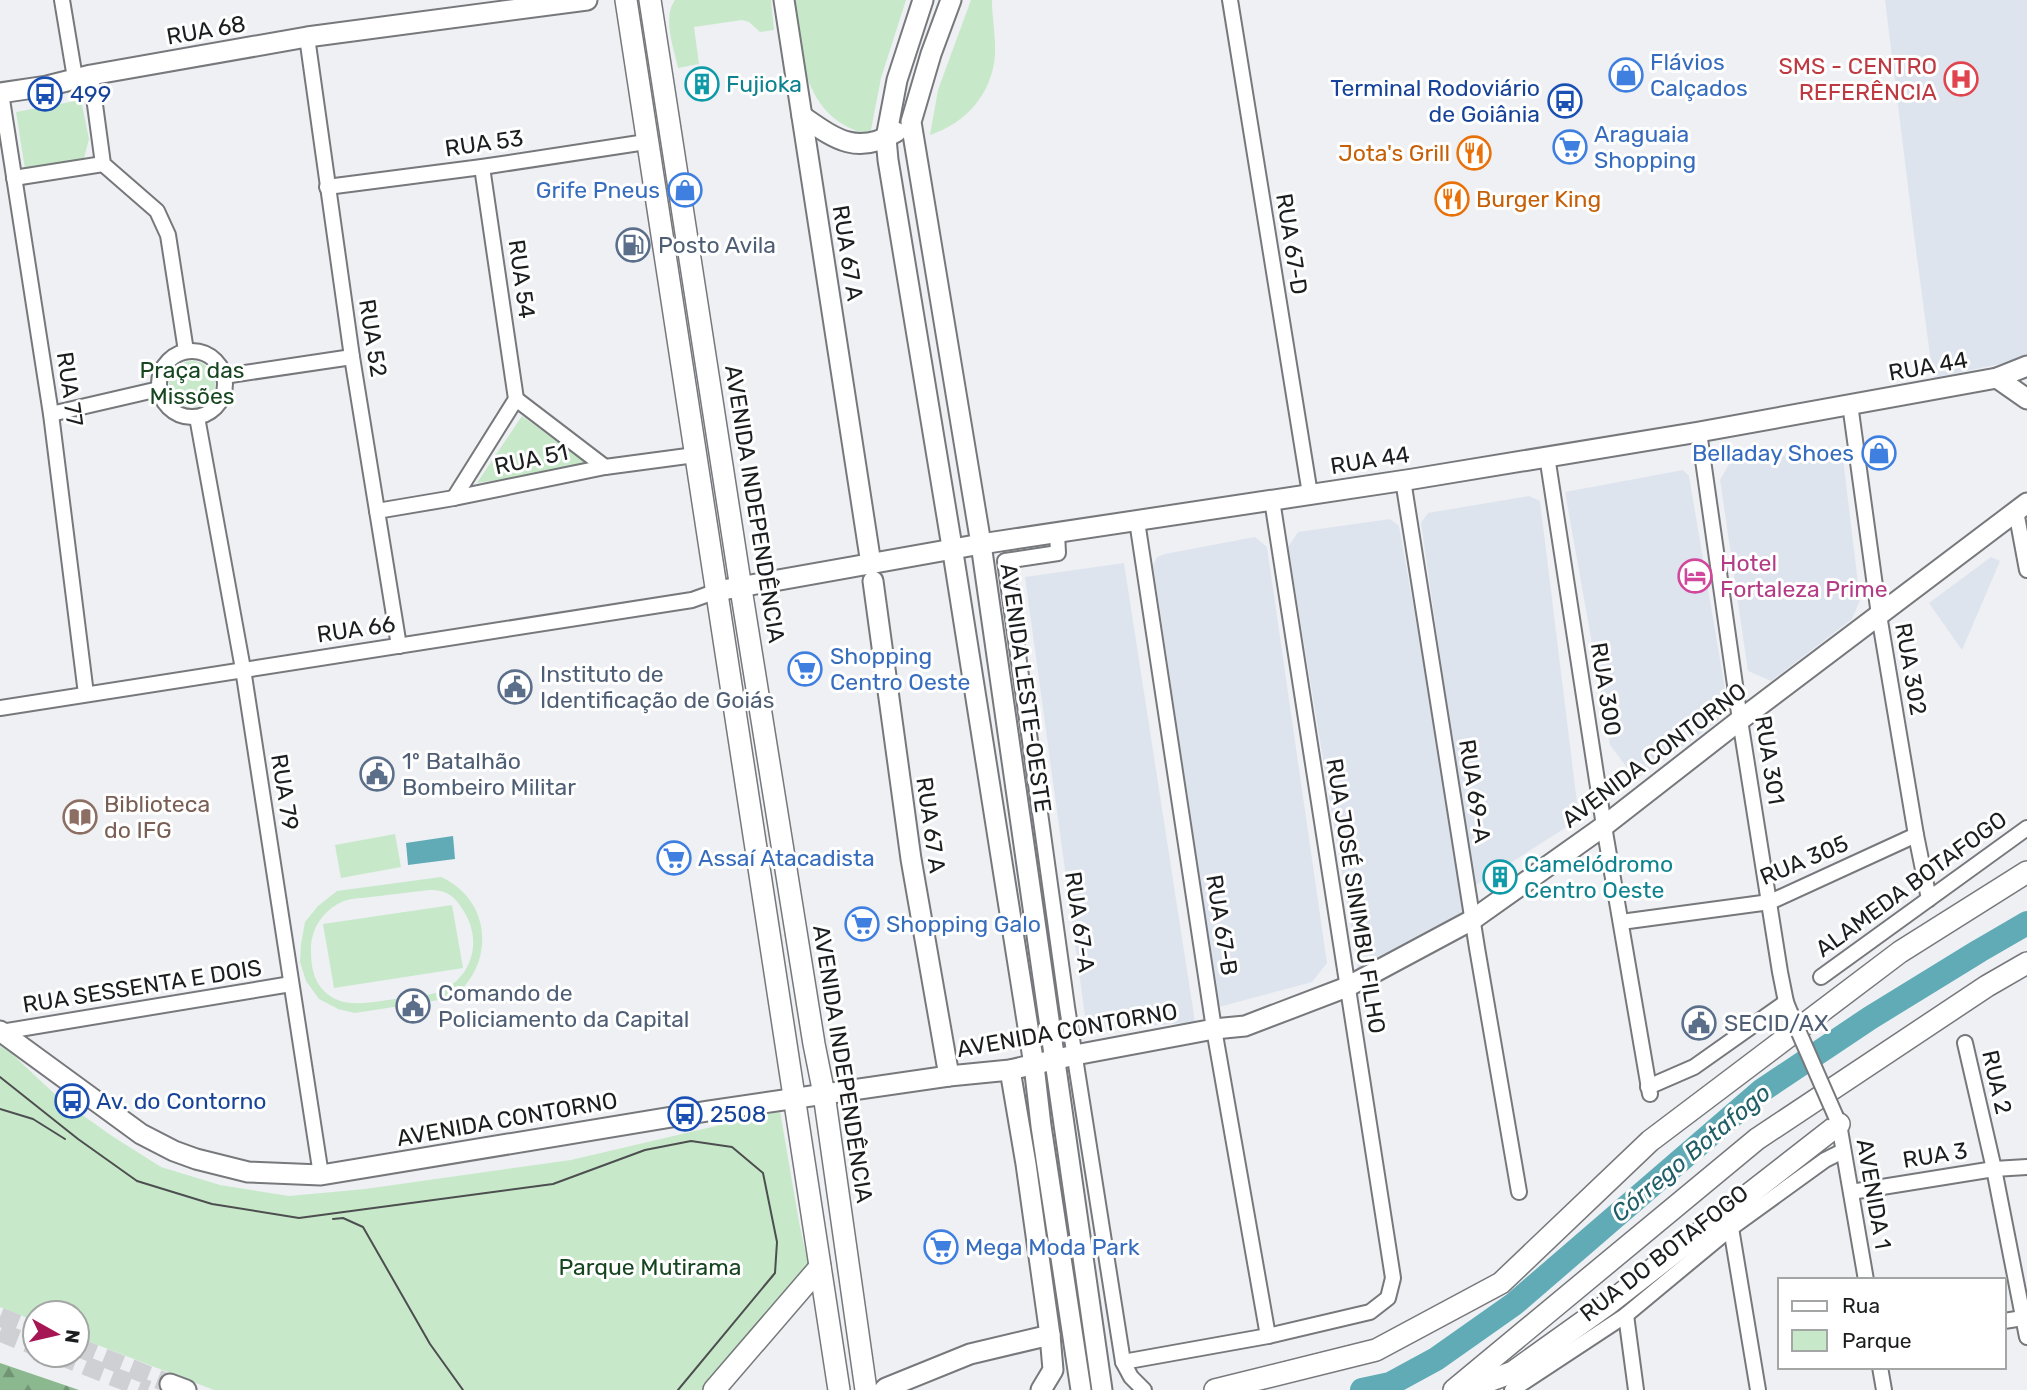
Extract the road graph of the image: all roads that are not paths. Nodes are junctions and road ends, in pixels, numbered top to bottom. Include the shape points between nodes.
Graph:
1 (62, 0) edge
2 (587, 0) edge
3 (626, 0) edge
4 (650, 0) edge
5 (784, 0) edge
6 (923, 0) edge
7 (951, 0) edge
8 (1230, 0) edge
9 (307, 37) junction
10 (83, 76) junction
11 (0, 93) edge
12 (802, 116) junction
13 (911, 122) junction
14 (886, 138) junction
15 (646, 142) junction
16 (103, 164) junction
17 (482, 167) junction
18 (14, 178) junction
19 (327, 187) junction
20 (186, 351) junction
21 (352, 357) junction
22 (2027, 366) edge
23 (224, 376) junction
24 (1997, 378) junction
25 (159, 390) junction
26 (516, 399) junction
27 (2027, 399) edge
28 (1850, 404) junction
29 (51, 414) junction
30 (197, 417) junction
31 (1699, 432) junction
32 (695, 455) junction
33 (1547, 456) junction
34 (605, 467) junction
35 (1404, 480) junction
36 (1310, 494) junction
37 (454, 498) junction
38 (1272, 500) junction
39 (2022, 507) edge
40 (377, 511) junction
41 (1137, 520) junction
42 (1057, 533) junction
43 (981, 544) junction
44 (953, 550) junction
45 (2027, 570) edge
46 (872, 572) junction
47 (741, 587) junction
48 (717, 591) junction
49 (1879, 615) junction
50 (399, 646) junction
51 (243, 669) junction
52 (86, 694) junction
53 (0, 708) edge
54 (1740, 720) junction
55 (1604, 826) junction
56 (2027, 828) edge
57 (1916, 835) junction
58 (2027, 872) edge
59 (1929, 899) junction
60 (1770, 902) junction
61 (1472, 919) junction
62 (1621, 922) junction
63 (2027, 964) edge
64 (1821, 977) dead end
65 (291, 984) junction
66 (1347, 988) junction
67 (1788, 1007) junction
68 (1058, 1008) junction
69 (1214, 1029) junction
70 (0, 1031) edge
71 (1965, 1043) dead end
72 (1075, 1055) junction
73 (1055, 1061) junction
74 (1034, 1065) junction
75 (1010, 1070) junction
76 (949, 1076) junction
77 (824, 1094) junction
78 (795, 1099) junction
79 (1838, 1121) junction
80 (1041, 1126) junction
81 (1843, 1151) junction
82 (1026, 1164) junction
83 (2027, 1167) edge
84 (1994, 1168) junction
85 (321, 1175) junction
86 (1519, 1192) dead end
87 (1851, 1192) junction
88 (1731, 1228) junction
89 (820, 1267) junction
90 (1866, 1278) edge
91 (1626, 1315) junction
92 (2023, 1318) junction
93 (2006, 1321) edge
94 (1050, 1335) junction
95 (1268, 1336) junction
96 (2027, 1337) edge
97 (1123, 1362) junction
98 (1880, 1369) edge
99 (1079, 1381) edge
100 (714, 1390) edge
101 (839, 1390) edge
102 (866, 1390) edge
103 (884, 1390) edge
104 (1041, 1390) edge
105 (1102, 1390) edge
106 (1144, 1390) edge
107 (1214, 1390) edge
108 (1454, 1390) edge
109 (1464, 1390) edge
110 (1512, 1390) edge
111 (1636, 1390) edge
112 (1758, 1390) edge
113 (1884, 1390) edge

1 - 10 street
2 - 9 main road, RUA 68
3 - 15 main road
4 - 47 main road, AVENIDA INDEPENDÊNCIA
5 - 12 main road
6 - 14 main road via 897,80
7 - 13 main road, AVENIDA LESTE-OESTE
8 - 36 street, RUA 67-D
9 - 10 main road, RUA 68
9 - 19 street, RUA 52
10 - 11 main road, RUA 68
10 - 16 street
11 - 18 street, RUA 77
12 - 14 main road via 851,144
12 - 46 main road, RUA 67 A
13 - 14 main road
13 - 43 main road, AVENIDA LESTE-OESTE
14 - 44 main road
15 - 17 street, RUA 53
15 - 32 main road
16 - 18 street
16 - 20 street via 157,211 168,235
17 - 19 street, RUA 53
17 - 26 street, RUA 54
18 - 29 street, RUA 77
19 - 21 street, RUA 52
20 - 23 street via 196,350 214,359
20 - 25 street via 168,360
21 - 23 street
21 - 40 street, RUA 52
22 - 24 main road, RUA 44
23 - 30 street via 225,387 216,407
24 - 27 main road
24 - 28 main road, RUA 44
25 - 29 street
25 - 30 street via 177,414
26 - 34 street
26 - 37 street
28 - 31 main road, RUA 44
28 - 49 street, RUA 302
29 - 52 street, RUA 77
30 - 51 street, RUA 79
31 - 33 main road, RUA 44
31 - 54 street, RUA 301
32 - 34 street, RUA 51
32 - 48 main road
33 - 35 main road, RUA 44
33 - 55 street, RUA 300
34 - 37 street, RUA 51
35 - 36 main road, RUA 44
35 - 61 street, RUA 69-A
36 - 38 main road, RUA 44
37 - 40 street, RUA 51
38 - 41 main road, RUA 44
38 - 66 street, RUA JOSÉ SINIMBU FILHO
39 - 45 street
39 - 49 main road, AVENIDA CONTORNO
40 - 50 street, RUA 52
41 - 42 main road, RUA 44
41 - 69 street, RUA 67-B
42 - 43 main road, RUA 44
42 - 68 street, RUA 67-A via 1058,553 1005,561
43 - 44 main road, RUA 44
43 - 68 main road, AVENIDA LESTE-OESTE
44 - 46 main road, RUA 44
44 - 74 main road
46 - 47 main road, RUA 44
46 - 76 main road, RUA 67 A via 911,859
47 - 48 main road, RUA 44
47 - 77 main road, AVENIDA INDEPENDÊNCIA
48 - 50 street, RUA 66 via 692,600
48 - 78 main road
49 - 54 main road, AVENIDA CONTORNO
49 - 57 street, RUA 302
50 - 51 street, RUA 66
51 - 52 street, RUA 66
51 - 65 street, RUA 79
52 - 53 street, RUA 66
54 - 55 main road, AVENIDA CONTORNO
54 - 60 street, RUA 301
55 - 61 main road, AVENIDA CONTORNO
55 - 62 street, RUA 300
56 - 59 street, ALAMEDA BOTAFOGO
57 - 59 street, RUA 302
57 - 60 street, RUA 305
58 - 107 main road via 1900,952 1650,1141 1501,1283 1376,1350
59 - 64 street, ALAMEDA BOTAFOGO
60 - 62 street, RUA 305
60 - 67 street, RUA 301
61 - 66 main road, AVENIDA CONTORNO
61 - 86 street, RUA 69-A
62 - 67 street, RUA 300 via 1649,1090
63 - 108 main road via 1757,1139
65 - 70 street, RUA SESSENTA E DOIS
65 - 85 street, RUA 79
66 - 69 main road, AVENIDA CONTORNO via 1245,1026
66 - 95 street, RUA JOSÉ SINIMBU FILHO via 1393,1278 1388,1298 1370,1312
67 - 79 street, AVENIDA 1, bridge
68 - 72 street, RUA 67-A
68 - 73 main road, AVENIDA LESTE-OESTE
69 - 72 main road, AVENIDA CONTORNO
69 - 95 street, RUA 67-B
70 - 85 main road, AVENIDA CONTORNO via 141,1134 174,1151 248,1172
71 - 84 street, RUA 2
72 - 73 main road, AVENIDA CONTORNO
72 - 97 street, RUA 67-A
73 - 74 main road, AVENIDA CONTORNO
73 - 105 main road, AVENIDA LESTE-OESTE
74 - 75 main road, AVENIDA CONTORNO
74 - 80 main road
75 - 76 main road, AVENIDA CONTORNO
75 - 82 main road
76 - 77 main road, AVENIDA CONTORNO
77 - 78 main road, AVENIDA CONTORNO
77 - 102 main road, AVENIDA INDEPENDÊNCIA
78 - 85 main road, AVENIDA CONTORNO
78 - 89 main road
79 - 81 street, AVENIDA 1
79 - 109 main road via 1608,1304 1513,1372
80 - 82 main road
80 - 99 main road
81 - 87 street, AVENIDA 1
81 - 88 street, RUA DO BOTAFOGO
82 - 94 main road
83 - 84 street, RUA 3
84 - 87 street, RUA 3
84 - 92 street, RUA 2
87 - 90 street, AVENIDA 1
88 - 91 street, RUA DO BOTAFOGO
88 - 112 street
89 - 100 main road
89 - 101 main road
91 - 110 street, RUA DO BOTAFOGO
91 - 111 street
92 - 93 street
92 - 96 street, RUA 2
94 - 103 main road via 970,1354
94 - 104 main road via 1053,1370
95 - 97 street
97 - 106 street
98 - 113 street

